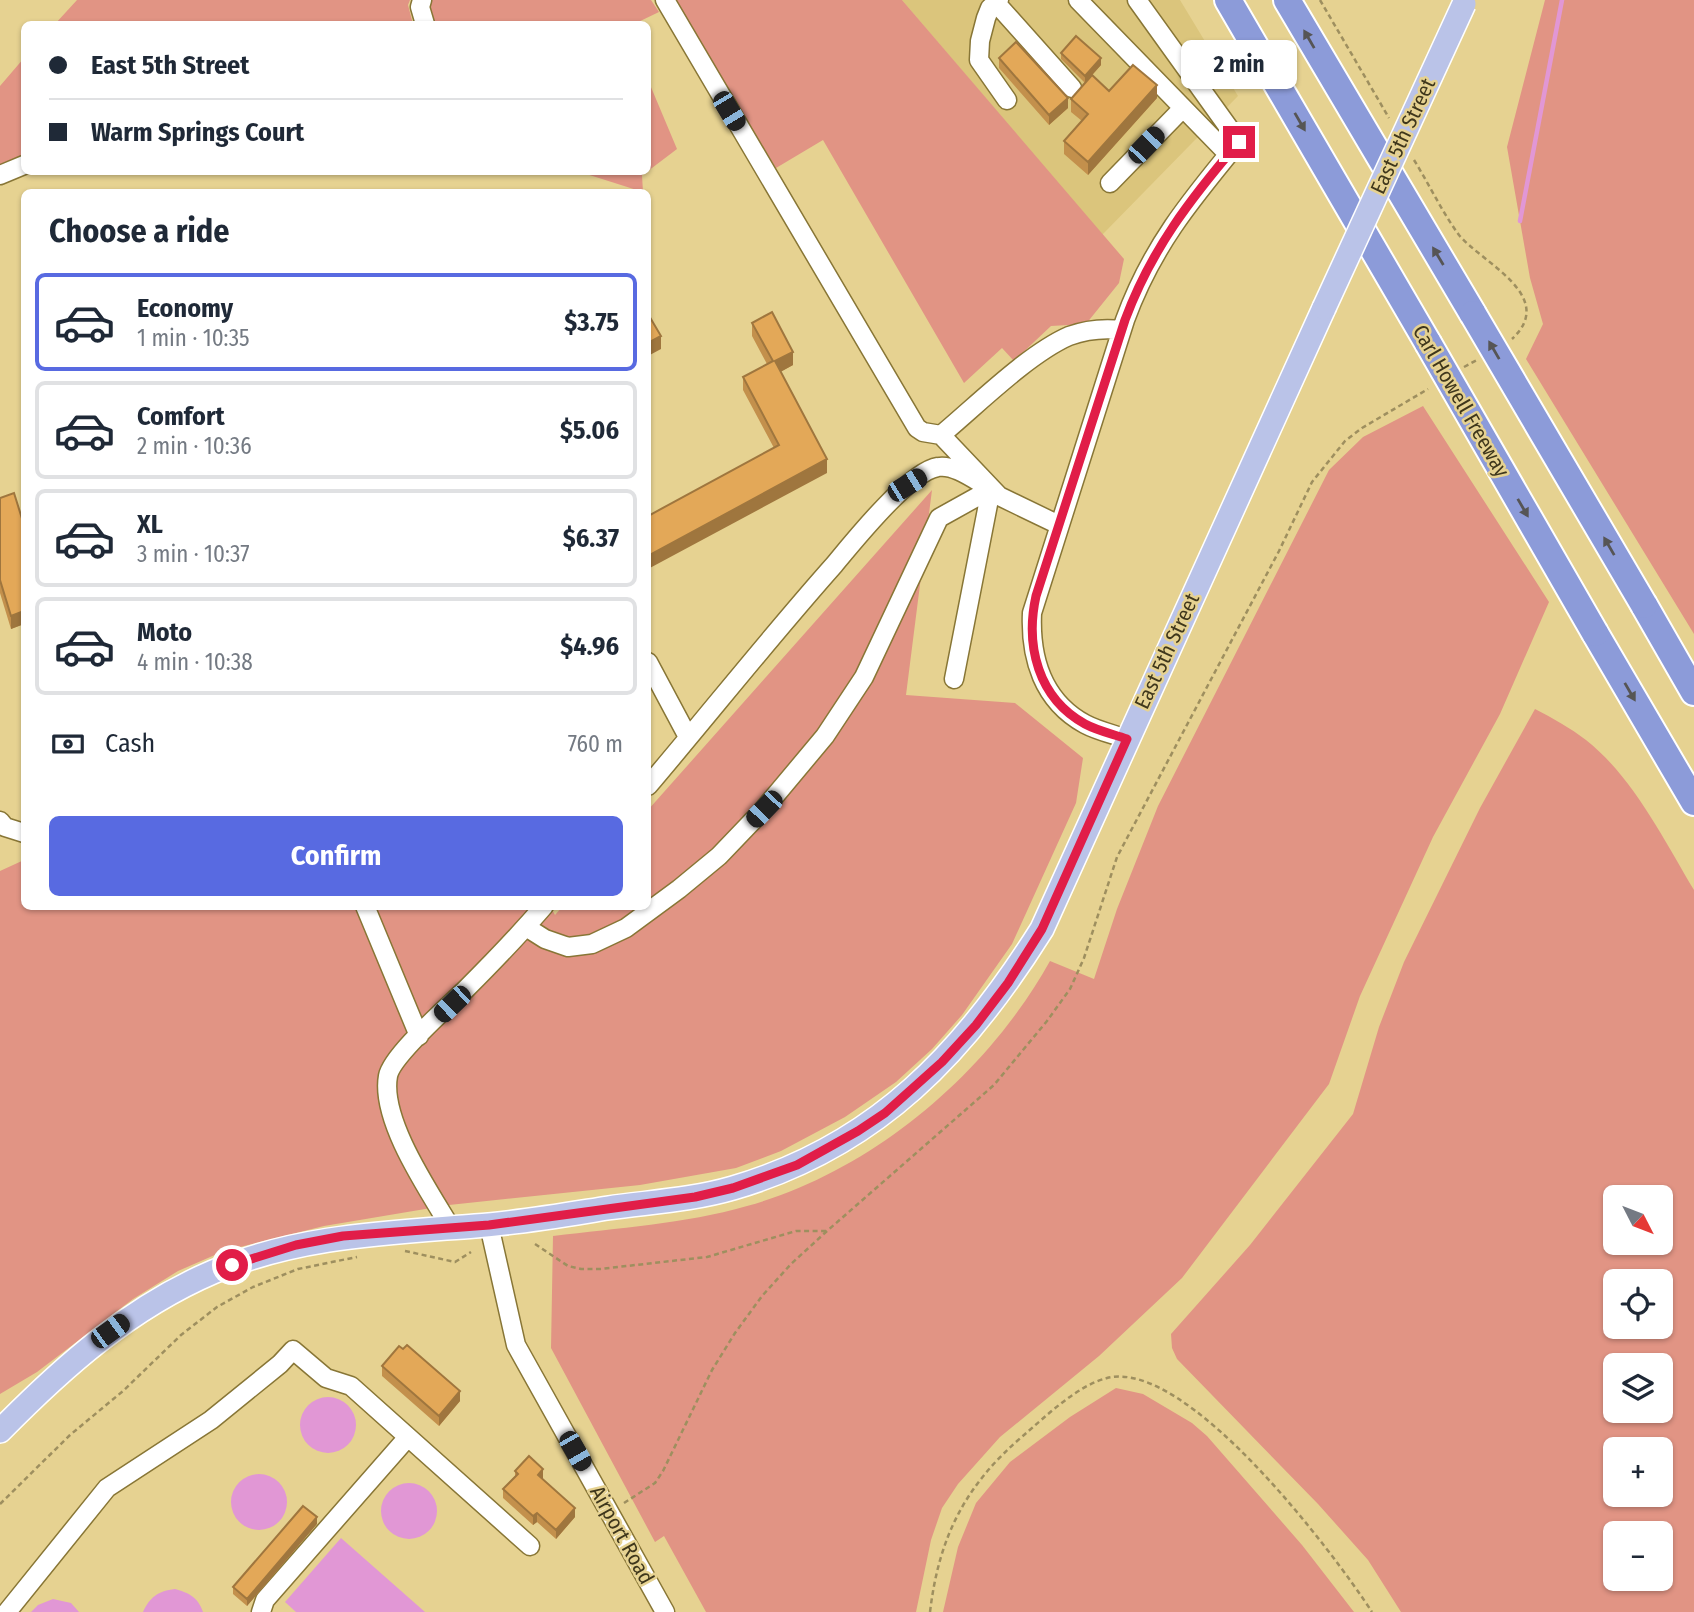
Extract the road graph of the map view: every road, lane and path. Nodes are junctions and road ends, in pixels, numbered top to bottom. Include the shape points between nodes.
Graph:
1 (422, 0) edge
2 (665, 0) edge
3 (1078, 0) edge
4 (1138, 0) edge
5 (1228, 0) edge
6 (1287, 0) edge
7 (1320, 0) edge
8 (998, 1) edge
9 (1465, 2) edge
10 (424, 21) edge
11 (1072, 88) dead end
12 (1007, 100) dead end
13 (1183, 108) junction
14 (1396, 128) dead end
15 (1238, 143) junction
16 (1409, 151) dead end
17 (21, 166) edge
18 (0, 175) edge
19 (1110, 183) dead end
20 (1122, 330) junction
21 (1502, 345) dead end
22 (1478, 359) dead end
23 (1455, 373) dead end
24 (1431, 387) dead end
25 (941, 435) junction
26 (991, 489) junction
27 (1059, 525) junction
28 (651, 668) edge
29 (954, 679) dead end
30 (1694, 692) edge
31 (688, 737) junction
32 (1127, 739) junction
33 (651, 782) edge
34 (1694, 802) edge
35 (0, 821) edge
36 (21, 832) edge
37 (651, 909) edge
38 (367, 910) edge
39 (541, 910) edge
40 (650, 910) edge
41 (526, 927) junction
42 (419, 1036) junction
43 (489, 1225) junction
44 (451, 1228) junction
45 (827, 1231) junction
46 (535, 1244) dead end
47 (404, 1251) dead end
48 (471, 1252) dead end
49 (362, 1256) dead end
50 (0, 1431) edge
51 (408, 1437) junction
52 (0, 1504) edge
53 (610, 1511) junction
54 (530, 1546) dead end
55 (7, 1612) edge
56 (261, 1612) edge
57 (665, 1612) edge
58 (930, 1612) edge
59 (1372, 1612) edge

1 - 10 street
2 - 25 street via 912,420 923,432
3 - 13 street
4 - 15 street
5 -> 34 highway, Carl Howell Freeway, bridge
30 -> 6 highway, bridge
7 - 14 path
8 - 11 street
8 - 12 street via 989,8 979,60
9 - 32 main road, East 5th Street, bridge
13 - 15 street
13 - 19 street
15 - 20 street via 1160,244
16 - 21 path via 1457,232 1518,287 1525,300 1521,329
17 - 18 street
20 - 25 street via 1071,335 1049,347
20 - 27 street
22 - 23 path
24 - 45 path via 1362,428 1312,482 1117,857 1070,989 994,1084
25 - 26 street
26 - 27 street
26 - 29 street
26 - 31 street via 948,467 935,467 907,485 770,637
26 - 37 street via 939,518 864,677 825,736 719,856
27 - 32 street via 1032,613 1037,666 1053,697 1076,718
28 - 31 street
31 - 33 street
32 - 43 main road, East 5th Street via 1042,929 1008,983 942,1062 885,1113 797,1165 733,1188
35 - 36 street
38 - 42 street
39 - 41 street
40 - 41 street via 592,944 568,947
41 - 42 street
42 - 44 street via 388,1073 387,1090 408,1154
43 - 44 main road, East 5th Street
43 - 53 street, Airport Road via 516,1345
44 - 50 main road, East 5th Street via 343,1236 296,1245 213,1272 168,1294 97,1340
45 - 46 path via 796,1231 707,1257 600,1269 568,1266
45 - 53 path via 762,1296 735,1333 655,1483
47 - 48 path via 455,1262
49 - 52 path via 298,1269 217,1307 70,1435
51 - 54 street
51 - 55 street via 351,1387 326,1378 293,1350 211,1419 107,1488
51 - 56 street via 265,1600
53 - 57 street, Airport Road
58 - 59 path via 943,1550 977,1481 1044,1417 1087,1386 1108,1378 1128,1378 1174,1395 1215,1427 1307,1522

